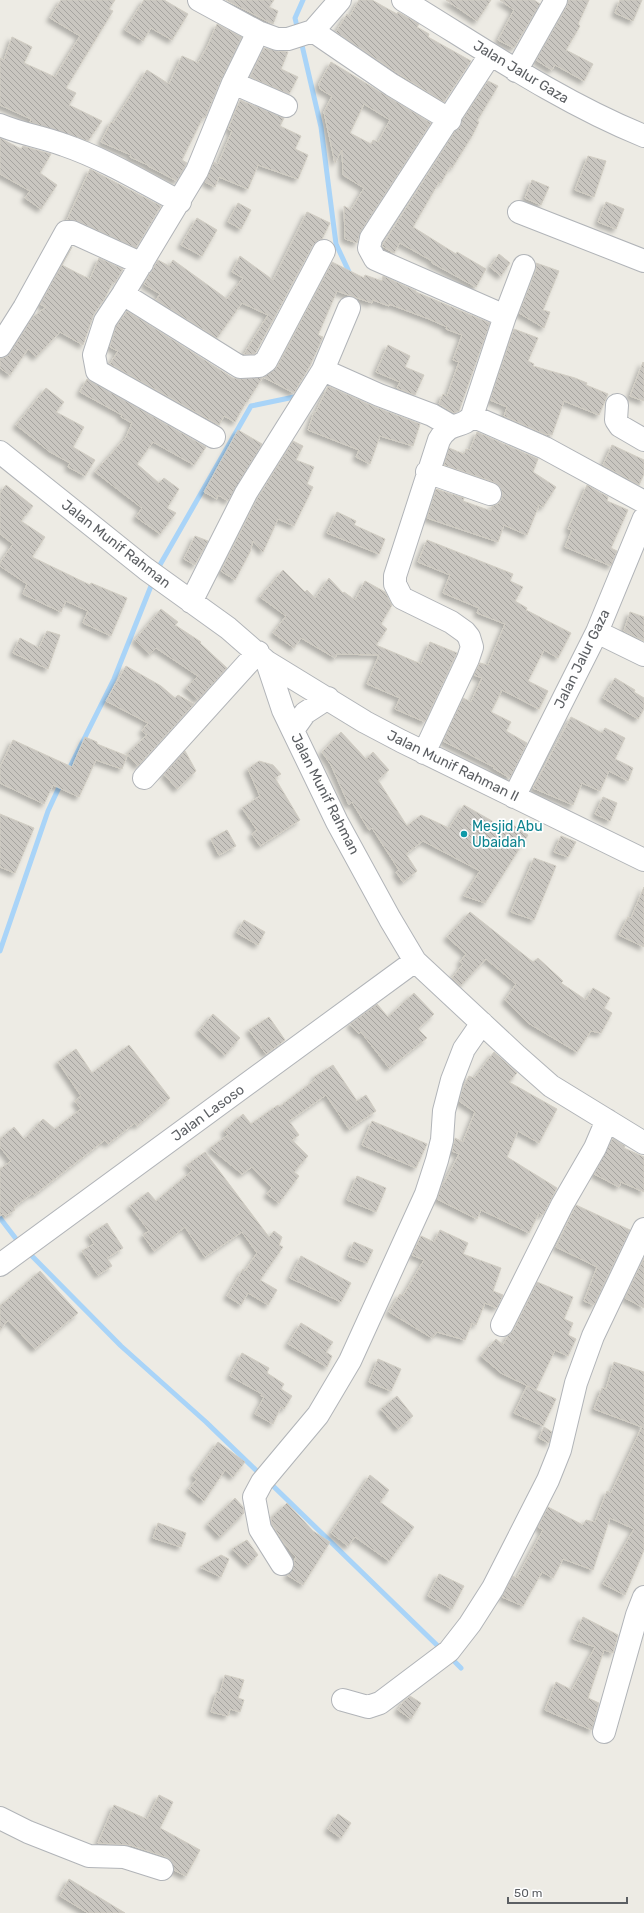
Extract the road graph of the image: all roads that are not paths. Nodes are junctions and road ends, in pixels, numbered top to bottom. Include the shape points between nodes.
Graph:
1 (199, 0) edge
2 (340, 0) edge
3 (403, 0) edge
4 (556, 0) edge
5 (258, 32) junction
6 (301, 35) junction
7 (490, 55) junction
8 (516, 71) junction
9 (233, 83) junction
10 (286, 106) dead end
11 (450, 120) junction
12 (0, 125) edge
13 (644, 136) edge
14 (180, 202) junction
15 (519, 212) dead end
16 (324, 251) dead end
17 (644, 262) edge
18 (142, 264) junction
19 (524, 266) dead end
20 (123, 294) junction
21 (349, 308) dead end
22 (505, 316) junction
23 (0, 346) edge
24 (323, 370) junction
25 (617, 405) dead end
26 (472, 416) junction
27 (452, 426) junction
28 (214, 437) dead end
29 (644, 440) edge
30 (2, 458) edge
31 (427, 472) junction
32 (490, 494) dead end
33 (644, 502) edge
34 (644, 518) edge
35 (191, 602) junction
36 (597, 632) junction
37 (644, 655) edge
38 (263, 657) junction
39 (328, 698) junction
40 (293, 730) junction
41 (424, 753) junction
42 (144, 778) dead end
43 (514, 797) junction
44 (644, 860) edge
45 (416, 961) junction
46 (482, 1023) junction
47 (607, 1120) junction
48 (643, 1141) edge
49 (644, 1229) edge
50 (6, 1260) edge
51 (502, 1325) dead end
52 (282, 1564) dead end
53 (642, 1610) edge
54 (343, 1700) dead end
55 (604, 1732) dead end
56 (0, 1818) edge
57 (162, 1869) dead end

1 - 5 street
2 - 6 street
3 - 7 street, Jalan Jalur Gaza
4 - 8 street
5 - 6 street via 277,39
5 - 9 street
6 - 11 street
7 - 8 street, Jalan Jalur Gaza
7 - 11 street
8 - 13 street, Jalan Jalur Gaza via 577,105
9 - 10 street
9 - 14 street via 197,171
11 - 22 street via 371,238 370,254 375,260
12 - 14 street via 71,148 109,164
14 - 18 street
15 - 17 street
16 - 20 street via 266,361 259,366 240,367
18 - 20 street
18 - 23 street via 72,232 66,232
19 - 22 street
20 - 28 street via 104,321 94,355 97,371
21 - 24 street
22 - 26 street
24 - 27 street via 432,415
24 - 35 street via 246,493
25 - 29 street via 616,420 620,426
26 - 27 street via 465,423
26 - 33 street via 545,448
27 - 31 street via 443,432 438,440
30 - 35 street, Jalan Munif Rahman
31 - 32 street
31 - 41 street via 395,576 395,584 402,598 451,622 465,632 472,647
34 - 36 street, Jalan Jalur Gaza
35 - 38 street, Jalan Munif Rahman
36 - 37 street
36 - 43 street, Jalan Jalur Gaza
38 - 39 street, Jalan Munif Rahman II
38 - 40 street, Jalan Munif Rahman
38 - 42 street
39 - 40 street via 305,713
39 - 41 street, Jalan Munif Rahman II via 365,722
40 - 45 street, Jalan Munif Rahman via 338,822 390,919
41 - 43 street, Jalan Munif Rahman II
43 - 44 street, Jalan Munif Rahman II
45 - 46 street, Jalan Munif Rahman
45 - 50 street, Jalan Lasoso
46 - 47 street, Jalan Munif Rahman via 551,1086
46 - 52 street via 464,1049 452,1080 444,1111 442,1140 426,1194 353,1354 318,1415 268,1475 254,1497 260,1529
47 - 48 street, Jalan Munif Rahman
47 - 51 street
49 - 54 street via 593,1336 576,1383 560,1450 548,1480 493,1588 470,1624 446,1653 380,1703 368,1707
53 - 55 street
56 - 57 street via 89,1856 124,1857

